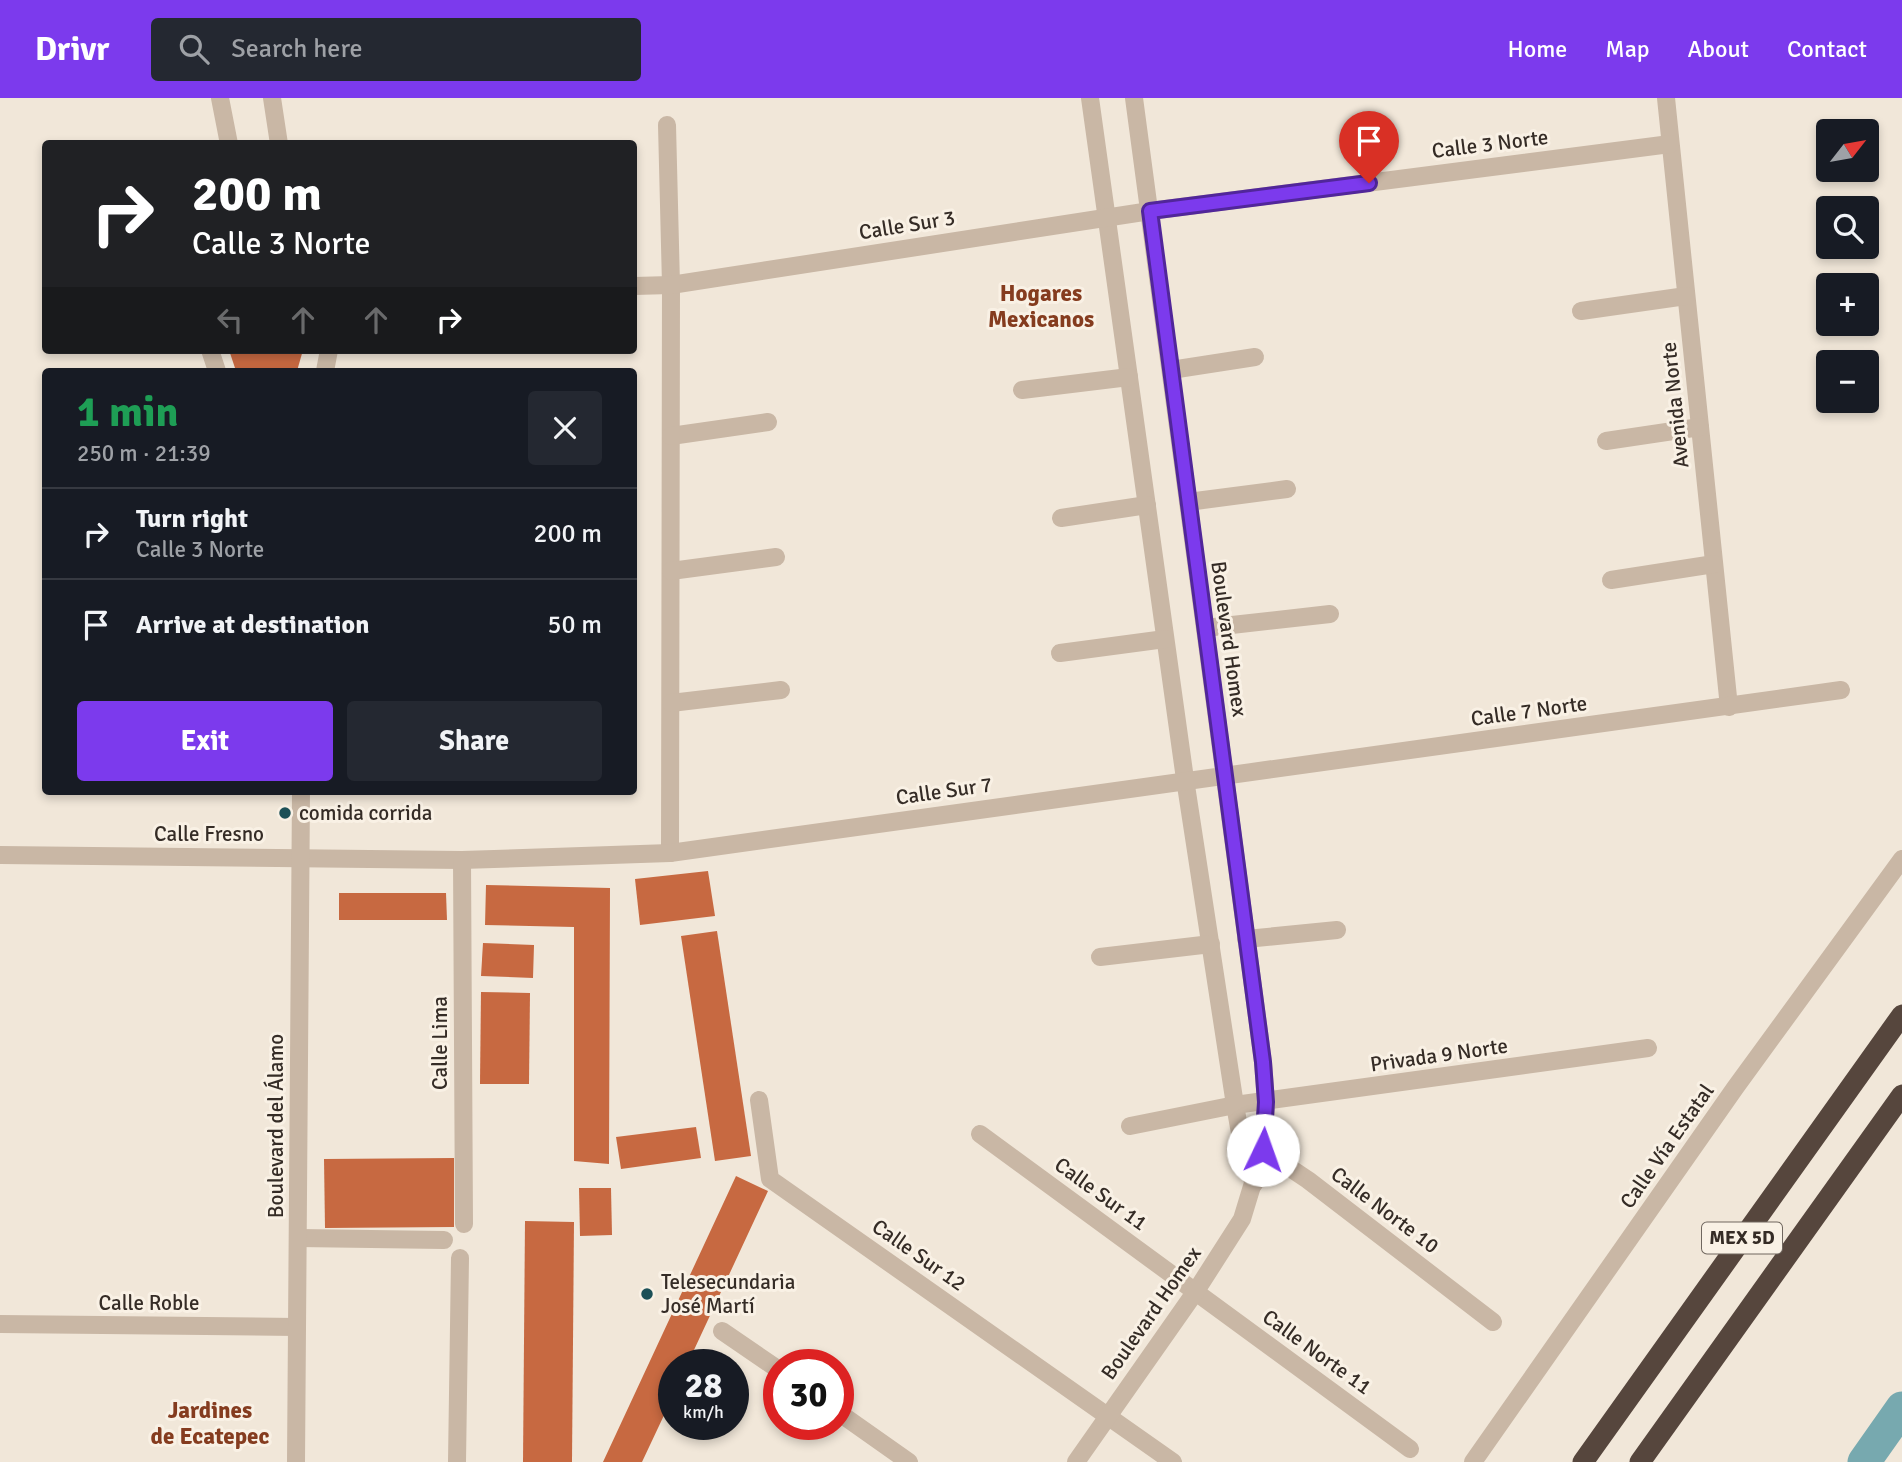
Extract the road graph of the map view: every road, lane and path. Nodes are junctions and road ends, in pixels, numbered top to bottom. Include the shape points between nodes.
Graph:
1 (220, 98) edge
2 (272, 98) edge
3 (1090, 98) edge
4 (1134, 98) edge
5 (1666, 98) edge
6 (667, 125) dead end
7 (228, 140) edge
8 (278, 140) edge
9 (1670, 144) junction
10 (1150, 211) junction
11 (1108, 218) junction
12 (671, 285) junction
13 (637, 286) edge
14 (1686, 296) junction
15 (1581, 311) dead end
16 (1255, 357) dead end
17 (1171, 370) junction
18 (1129, 377) junction
19 (1022, 390) dead end
20 (768, 422) dead end
21 (1700, 427) junction
22 (671, 436) junction
23 (1606, 441) dead end
24 (1287, 489) dead end
25 (1188, 502) junction
26 (1147, 505) junction
27 (1061, 519) dead end
28 (776, 557) dead end
29 (1714, 564) junction
30 (671, 571) junction
31 (1611, 580) dead end
32 (1329, 614) dead end
33 (1205, 628) junction
34 (1166, 639) junction
35 (1060, 653) dead end
36 (1841, 690) dead end
37 (781, 691) dead end
38 (670, 703) junction
39 (1729, 707) junction
40 (1224, 775) junction
41 (1185, 779) junction
42 (301, 795) edge
43 (670, 853) junction
44 (0, 855) edge
45 (300, 857) junction
46 (1902, 859) edge
47 (462, 860) junction
48 (1337, 930) dead end
49 (1246, 939) junction
50 (1211, 944) junction
51 (1100, 957) dead end
52 (1902, 1015) edge
53 (1648, 1048) dead end
54 (1902, 1095) edge
55 (759, 1100) dead end
56 (1266, 1102) junction
57 (1236, 1105) junction
58 (1130, 1126) dead end
59 (980, 1134) dead end
60 (1243, 1150) junction
61 (1263, 1150) junction
62 (1255, 1185) junction
63 (464, 1224) dead end
64 (298, 1238) junction
65 (444, 1240) dead end
66 (460, 1258) dead end
67 (1196, 1291) junction
68 (1493, 1322) dead end
69 (0, 1324) edge
70 (297, 1326) junction
71 (722, 1331) dead end
72 (763, 1359) edge
73 (1108, 1414) junction
74 (854, 1423) edge
75 (1410, 1449) dead end
76 (296, 1462) edge
77 (457, 1462) edge
78 (909, 1462) edge
79 (1076, 1462) edge
80 (1173, 1462) edge
81 (1474, 1462) edge
82 (1583, 1462) edge
83 (1640, 1462) edge

1 - 7 street
2 - 8 street
3 - 11 street
4 - 10 street, Boulevard Homex
5 - 9 street, Avenida Norte
6 - 12 street
9 - 10 street, Calle 3 Norte
9 - 14 street, Avenida Norte
10 - 11 street, Calle Sur 3
10 - 17 street, Boulevard Homex
11 - 12 street, Calle Sur 3
11 - 18 street
12 - 13 street, Calle Sur 3
12 - 22 street
14 - 15 street
14 - 21 street, Avenida Norte
16 - 17 street
17 - 25 street, Boulevard Homex
18 - 19 street
18 - 26 street
20 - 22 street
21 - 23 street
21 - 29 street, Avenida Norte
22 - 30 street
24 - 25 street
25 - 33 street, Boulevard Homex
26 - 27 street
26 - 34 street
28 - 30 street
29 - 31 street
29 - 39 street, Avenida Norte
30 - 38 street
32 - 33 street
33 - 40 street, Boulevard Homex
34 - 35 street
34 - 41 street
36 - 39 street, Calle 7 Norte
37 - 38 street
38 - 43 street
39 - 40 street, Calle 7 Norte
40 - 41 street, Calle Sur 7
40 - 49 street, Boulevard Homex
41 - 43 street, Calle Sur 7
41 - 50 street
42 - 45 street, Boulevard del Álamo
43 - 47 street, Calle Fresno
44 - 45 street, Calle Fresno
45 - 47 street, Calle Fresno
45 - 64 street, Boulevard del Álamo
46 - 81 street, Calle Vía Estatal via 1735,1088
47 - 63 street, Calle Lima
48 - 49 street
49 - 56 street, Boulevard Homex
50 - 51 street
50 - 57 street
52 - 82 highway, MEX 5D
53 - 56 street, Privada 9 Norte
54 - 83 highway, MEX 5D
55 - 73 street, Calle Sur 12 via 770,1179
56 - 57 street, Privada 9 Norte
56 - 61 street, Boulevard Homex
57 - 58 street, Privada 9 Norte
57 - 60 street
59 - 67 street, Calle Sur 11
60 - 61 street
60 - 62 street
61 - 62 street, Boulevard Homex
61 - 68 street, Calle Norte 10
62 - 67 street, Boulevard Homex via 1242,1219
64 - 65 street
64 - 70 street, Boulevard del Álamo
66 - 77 street
67 - 73 street, Boulevard Homex
67 - 75 street, Calle Norte 11
69 - 70 street, Calle Roble
70 - 76 street, Boulevard del Álamo
71 - 72 street
73 - 79 street, Boulevard Homex
73 - 80 street, Calle Sur 12
74 - 78 street

